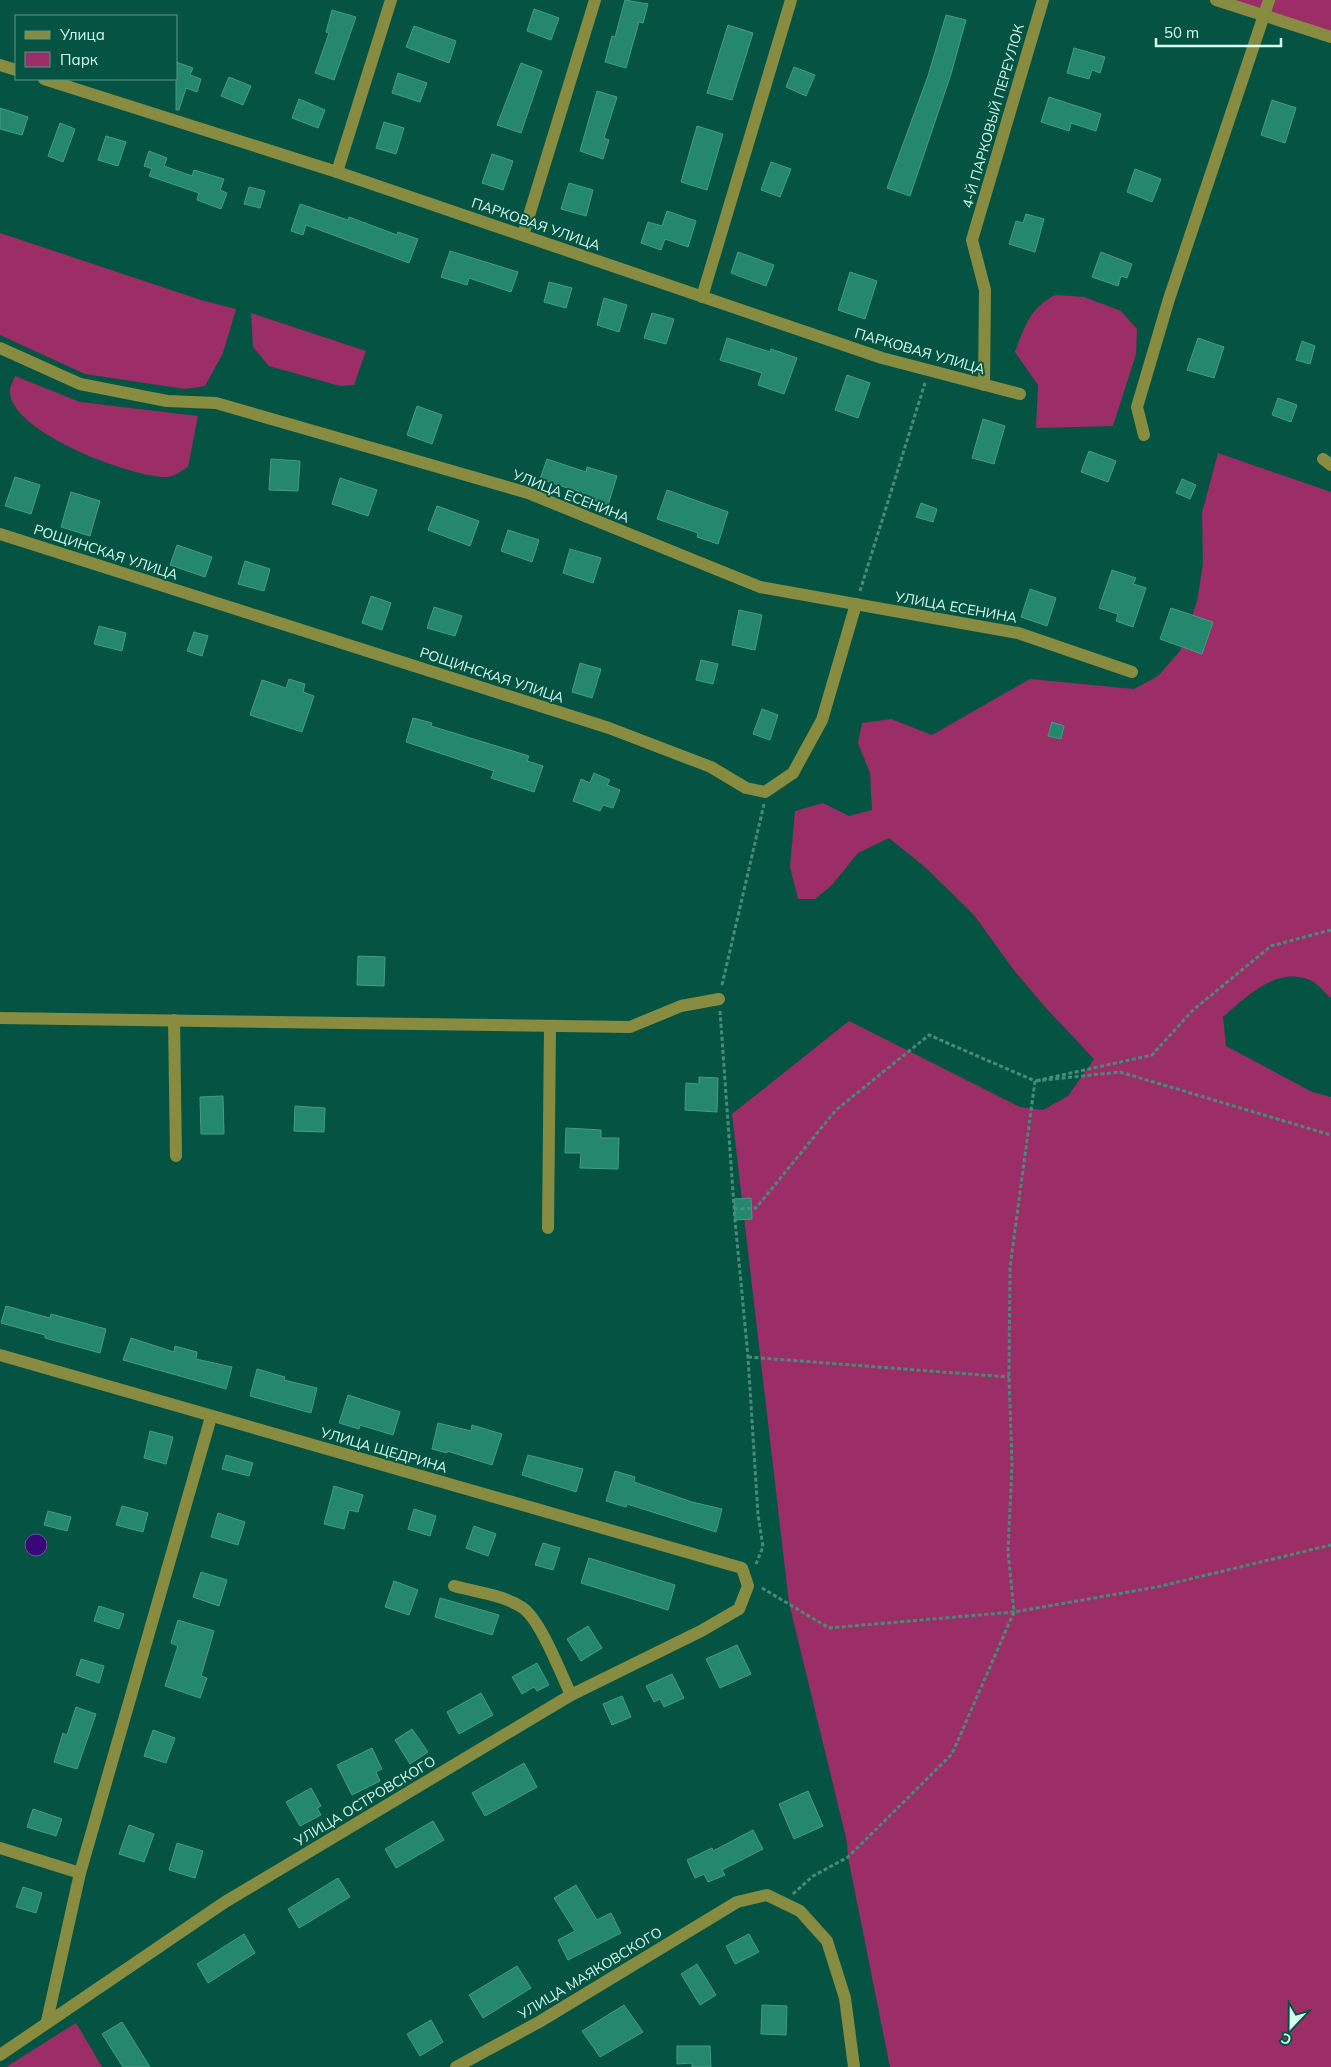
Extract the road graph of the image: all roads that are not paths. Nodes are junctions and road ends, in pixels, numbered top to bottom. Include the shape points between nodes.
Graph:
1 (391, 0) edge
2 (595, 0) edge
3 (791, 0) edge
4 (1043, 0) edge
5 (1216, 0) edge
6 (1270, 0) edge
7 (1263, 15) junction
8 (1331, 37) edge
9 (0, 65) edge
10 (15, 70) edge
11 (47, 80) edge
12 (338, 172) junction
13 (523, 236) junction
14 (702, 297) junction
15 (0, 348) edge
16 (984, 385) junction
17 (1020, 394) dead end
18 (1144, 436) dead end
19 (0, 534) edge
20 (856, 604) junction
21 (1132, 672) dead end
22 (719, 999) road end
23 (0, 1018) edge
24 (174, 1020) junction
25 (550, 1026) junction
26 (176, 1156) dead end
27 (548, 1228) dead end
28 (0, 1355) edge
29 (211, 1417) junction
30 (454, 1586) dead end
31 (748, 1586) joint
32 (571, 1695) junction
33 (0, 1848) edge
34 (80, 1873) junction
35 (47, 2021) junction
36 (0, 2055) edge
37 (456, 2067) edge
38 (854, 2067) edge

1 - 12 street
2 - 13 street
3 - 14 street
4 - 16 street, 4-Й ПАРКОВЫЙ ПЕРЕУЛОК via 972,240 985,290
5 - 7 street
6 - 7 street
7 - 8 street
7 - 18 street via 1137,407
9 - 10 street
11 - 12 street, ПАРКОВАЯ УЛИЦА
12 - 13 street, ПАРКОВАЯ УЛИЦА
13 - 14 street, ПАРКОВАЯ УЛИЦА
14 - 16 street, ПАРКОВАЯ УЛИЦА via 882,358
15 - 20 street, УЛИЦА ЕСЕНИНА via 80,384 167,401 216,403 462,472 528,493 760,587
16 - 17 street, ПАРКОВАЯ УЛИЦА
19 - 20 street, РОЩИНСКАЯ УЛИЦА via 609,728 711,767 746,788 766,792 793,773 822,720
20 - 21 street, УЛИЦА ЕСЕНИНА via 1018,633
22 - 25 street via 681,1006 630,1027
23 - 24 street
24 - 25 street
24 - 26 street
25 - 27 street
28 - 29 street, УЛИЦА ЩЕДРИНА
29 - 31 street, УЛИЦА ЩЕДРИНА via 742,1568
29 - 34 street
30 - 32 street via 506,1600 524,1609 536,1624
31 - 32 street, УЛИЦА ОСТРОВСКОГО via 739,1609 701,1632
32 - 35 street, УЛИЦА ОСТРОВСКОГО via 225,1902
33 - 34 street
34 - 35 street
35 - 36 street, УЛИЦА ОСТРОВСКОГО
37 - 38 street, УЛИЦА МАЯКОВСКОГО via 539,2022 737,1902 766,1895 800,1911 827,1942 845,1998

